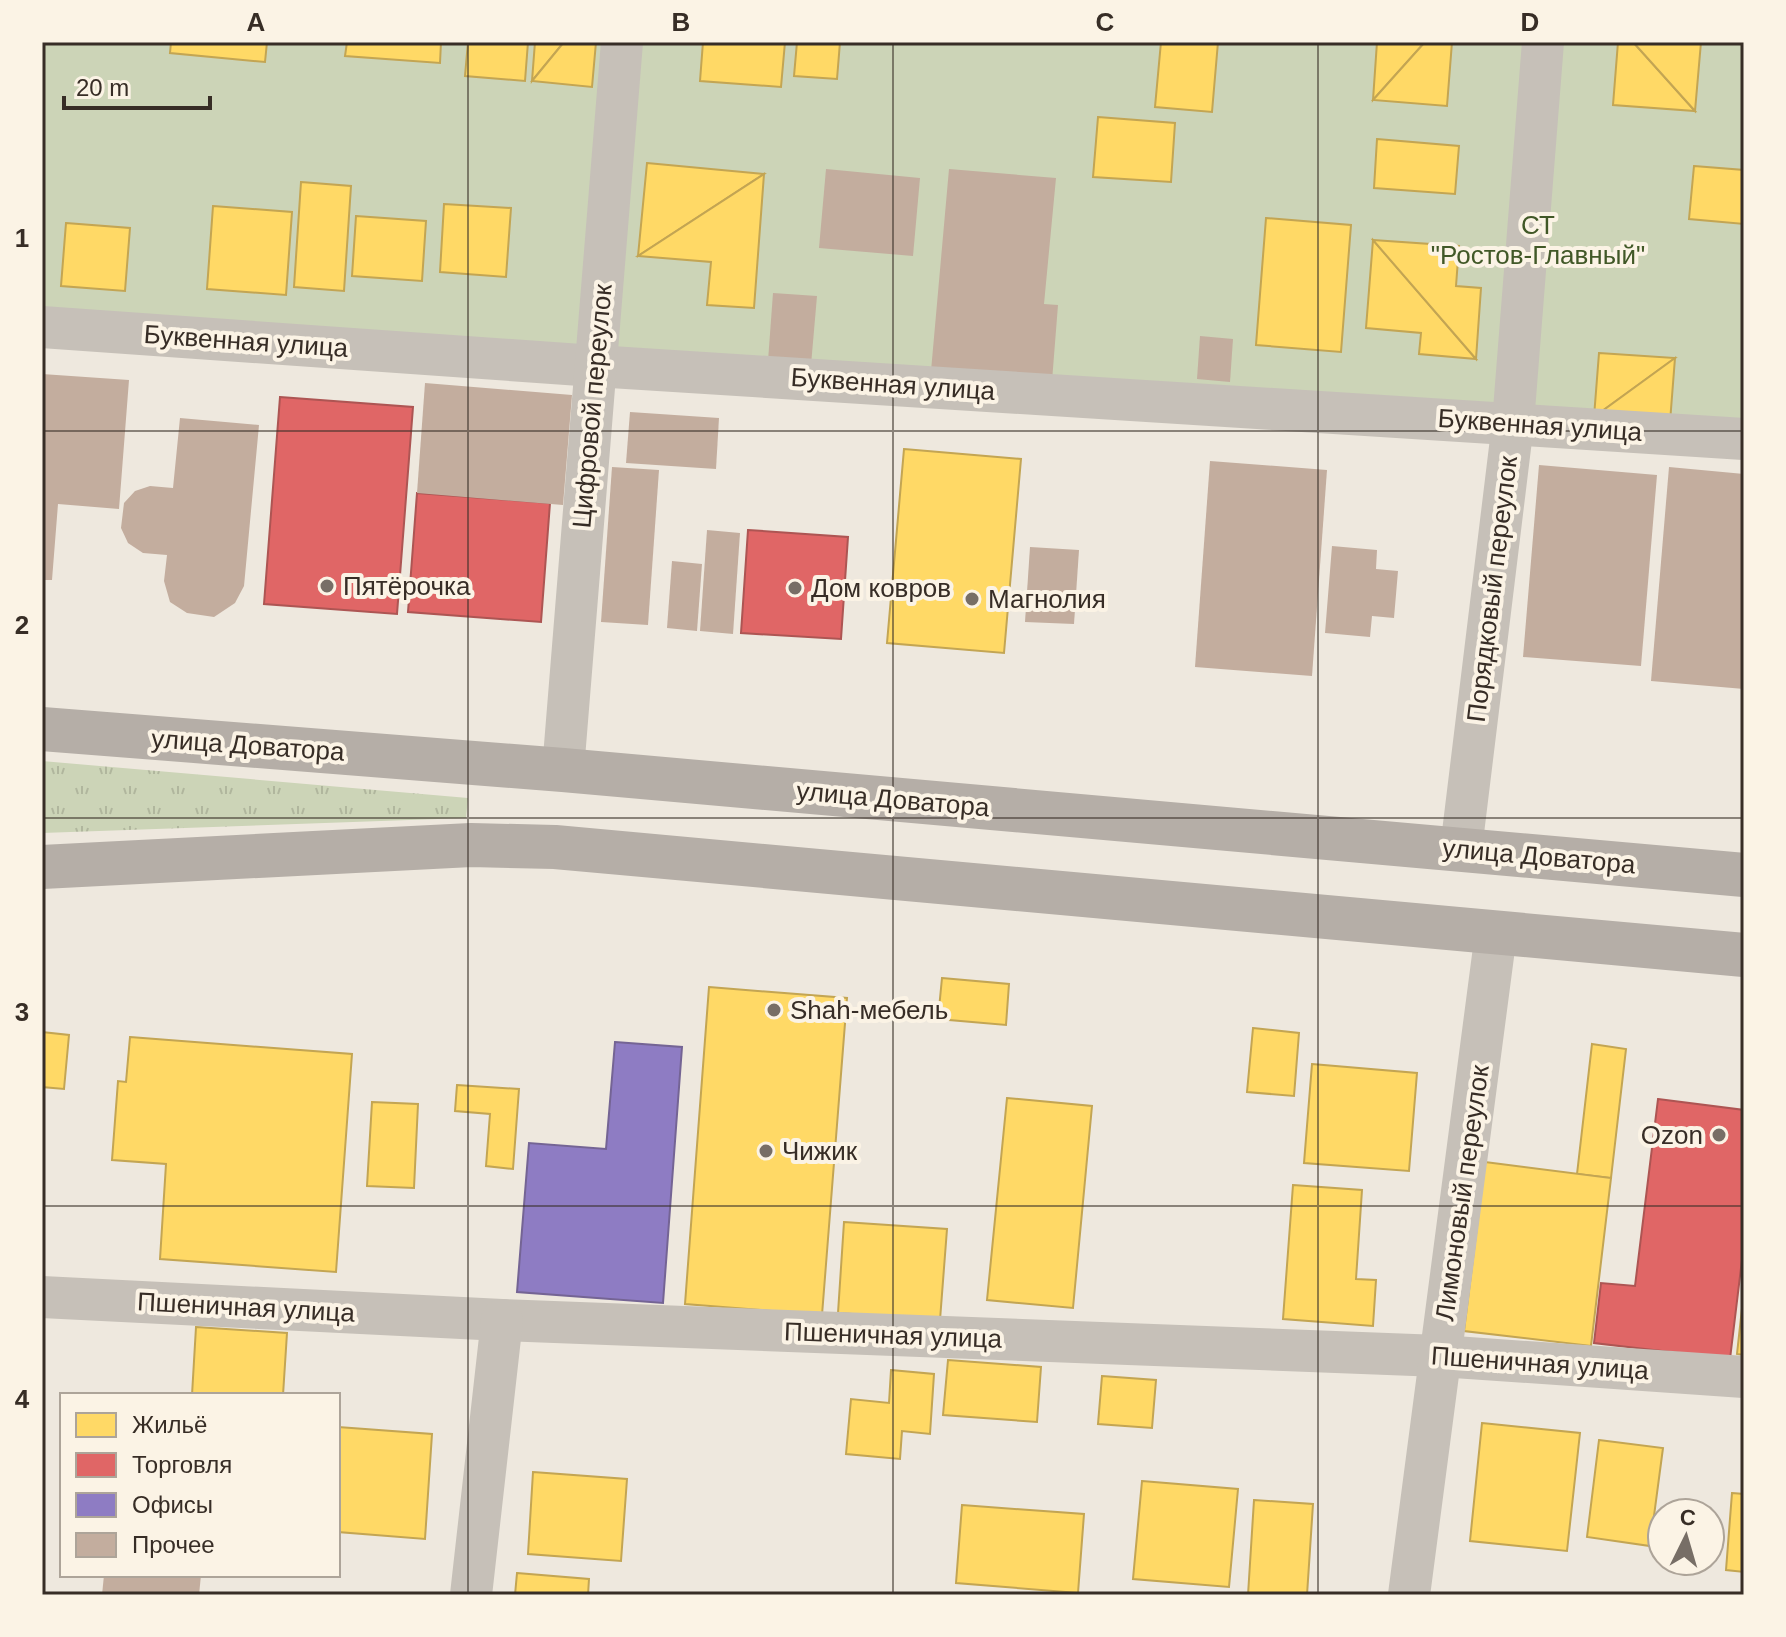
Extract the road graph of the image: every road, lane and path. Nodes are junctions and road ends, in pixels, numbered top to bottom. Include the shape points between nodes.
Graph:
1 (622, 42) edge
2 (1543, 42) edge
3 (42, 327) edge
4 (595, 366) junction
5 (1513, 423) junction
6 (1744, 439) edge
7 (42, 729) edge
8 (563, 770) junction
9 (1461, 849) junction
10 (42, 867) edge
11 (1744, 875) edge
12 (1496, 933) junction
13 (1744, 955) edge
14 (42, 1297) edge
15 (502, 1320) junction
16 (1440, 1356) junction
17 (1744, 1377) edge
18 (471, 1595) edge
19 (1409, 1595) edge

1 - 4 street, Цифровой переулок
2 - 5 street, Порядковый переулок
3 - 4 street, Буквенная улица
4 - 5 street, Буквенная улица
4 - 8 street, Цифровой переулок
5 - 6 street, Буквенная улица
5 - 9 street, Порядковый переулок
7 - 8 main road, улица Доватора
8 - 9 main road, улица Доватора
9 - 11 main road, улица Доватора
10 - 12 main road via 471,845 555,847
12 - 13 main road
12 - 16 street, Лимоновый переулок
14 - 15 street, Пшеничная улица
15 - 16 street, Пшеничная улица
15 - 18 street
16 - 17 street, Пшеничная улица
16 - 19 street, Лимоновый переулок

